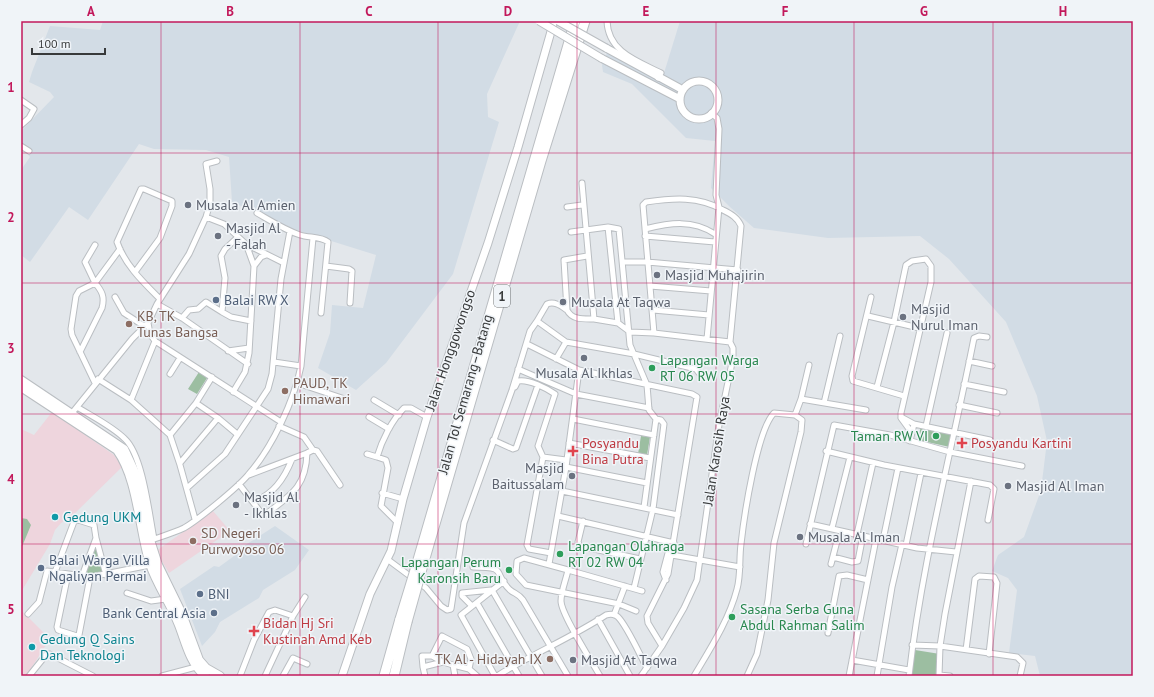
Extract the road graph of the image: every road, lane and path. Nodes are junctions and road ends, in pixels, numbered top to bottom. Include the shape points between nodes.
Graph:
1 (539, 21) edge
2 (554, 21) edge
3 (558, 21) edge
4 (576, 21) edge
5 (585, 21) edge
6 (607, 21) edge
7 (658, 78) junction
8 (683, 90) junction
9 (21, 100) edge
10 (680, 100) junction
11 (712, 113) junction
12 (22, 123) edge
13 (21, 146) edge
14 (29, 151) dead end
15 (217, 161) dead end
16 (582, 183) dead end
17 (582, 204) junction
18 (567, 207) dead end
19 (719, 207) junction
20 (257, 213) dead end
21 (206, 217) junction
22 (608, 227) junction
23 (645, 229) junction
24 (585, 230) junction
25 (290, 231) junction
26 (571, 232) dead end
27 (715, 234) junction
28 (645, 236) junction
29 (238, 237) junction
30 (313, 238) junction
31 (715, 242) junction
32 (95, 244) dead end
33 (246, 244) junction
34 (120, 249) junction
35 (266, 255) junction
36 (587, 256) junction
37 (623, 262) junction
38 (647, 262) junction
39 (284, 263) junction
40 (254, 266) junction
41 (326, 266) junction
42 (712, 267) junction
43 (738, 270) junction
44 (135, 272) junction
45 (94, 283) junction
46 (650, 286) junction
47 (711, 292) junction
48 (115, 297) dead end
49 (871, 297) dead end
50 (158, 302) junction
51 (350, 303) dead end
52 (567, 310) junction
53 (653, 310) junction
54 (222, 312) junction
55 (321, 313) dead end
56 (708, 315) junction
57 (868, 316) junction
58 (182, 318) junction
59 (594, 319) junction
60 (251, 321) junction
61 (537, 321) junction
62 (894, 322) junction
63 (618, 323) junction
64 (146, 325) junction
65 (920, 328) junction
66 (630, 332) junction
67 (654, 332) junction
68 (947, 333) dead end
69 (840, 336) dead end
70 (987, 337) dead end
71 (706, 339) junction
72 (155, 341) junction
73 (566, 342) junction
74 (730, 342) junction
75 (527, 344) junction
76 (249, 348) junction
77 (228, 350) junction
78 (80, 352) junction
79 (634, 354) junction
80 (180, 358) junction
81 (556, 358) junction
82 (969, 361) junction
83 (274, 362) junction
84 (248, 364) junction
85 (809, 365) dead end
86 (301, 366) junction
87 (992, 366) dead end
88 (518, 369) junction
89 (579, 370) junction
90 (699, 373) dead end
91 (170, 374) dead end
92 (212, 377) junction
93 (21, 380) edge
94 (97, 381) junction
95 (298, 383) junction
96 (647, 384) junction
97 (964, 384) junction
98 (538, 385) junction
99 (21, 387) edge
100 (877, 387) junction
101 (233, 392) junction
102 (1004, 392) dead end
103 (576, 394) junction
104 (904, 396) junction
105 (342, 398) dead end
106 (801, 399) junction
107 (131, 400) junction
108 (374, 400) dead end
109 (196, 403) junction
110 (824, 403) junction
111 (960, 405) junction
112 (255, 407) junction
113 (649, 408) junction
114 (75, 410) junction
115 (866, 410) dead end
116 (997, 413) dead end
117 (399, 415) junction
118 (795, 415) junction
119 (369, 417) dead end
120 (427, 417) junction
121 (901, 417) junction
122 (218, 418) junction
123 (573, 419) junction
124 (656, 419) junction
125 (280, 424) junction
126 (914, 424) junction
127 (926, 426) junction
128 (390, 429) junction
129 (954, 432) junction
130 (912, 433) junction
131 (237, 434) junction
132 (170, 435) junction
133 (654, 435) junction
134 (494, 440) junction
135 (990, 440) dead end
136 (910, 441) junction
137 (569, 443) junction
138 (313, 450) junction
139 (826, 451) junction
140 (950, 452) junction
141 (307, 453) junction
142 (367, 454) dead end
143 (377, 457) junction
144 (543, 457) junction
145 (850, 457) junction
146 (650, 458) junction
147 (292, 459) junction
148 (566, 460) junction
149 (180, 463) junction
150 (873, 463) junction
151 (1022, 466) dead end
152 (566, 467) junction
153 (898, 468) junction
154 (921, 473) junction
155 (248, 475) junction
156 (946, 476) junction
157 (970, 481) junction
158 (647, 483) junction
159 (239, 484) junction
160 (340, 485) dead end
161 (187, 488) junction
162 (562, 491) junction
163 (382, 493) junction
164 (403, 499) junction
165 (257, 500) dead end
166 (644, 507) junction
167 (653, 509) junction
168 (678, 515) junction
169 (558, 516) junction
170 (196, 519) junction
171 (988, 520) dead end
172 (583, 521) junction
173 (398, 523) junction
174 (810, 524) junction
175 (832, 528) junction
176 (860, 535) junction
177 (648, 536) junction
178 (838, 537) dead end
179 (96, 538) junction
180 (876, 539) junction
181 (150, 540) junction
182 (883, 540) junction
183 (672, 542) junction
184 (806, 544) dead end
185 (904, 544) junction
186 (930, 549) junction
187 (956, 552) junction
188 (551, 553) junction
189 (672, 556) junction
190 (833, 557) junction
191 (387, 559) junction
192 (640, 559) junction
193 (700, 561) junction
194 (549, 564) junction
195 (831, 564) dead end
196 (150, 565) junction
197 (473, 567) dead end
198 (740, 567) junction
199 (568, 570) junction
200 (418, 571) junction
201 (55, 572) junction
202 (68, 574) junction
203 (106, 575) junction
204 (82, 576) junction
205 (90, 577) junction
206 (666, 580) junction
207 (868, 580) junction
208 (504, 581) junction
209 (162, 583) junction
210 (625, 586) junction
211 (634, 588) junction
212 (492, 590) junction
213 (642, 591) dead end
214 (127, 593) dead end
215 (563, 593) junction
216 (304, 597) dead end
217 (166, 599) junction
218 (475, 604) junction
219 (619, 604) junction
220 (636, 612) dead end
221 (28, 614) dead end
222 (614, 615) junction
223 (292, 616) junction
224 (404, 620) junction
225 (598, 620) junction
226 (828, 633) dead end
227 (575, 634) junction
228 (551, 645) junction
229 (912, 645) junction
230 (662, 646) junction
231 (940, 646) junction
232 (966, 650) junction
233 (989, 654) junction
234 (432, 656) junction
235 (531, 656) junction
236 (852, 660) junction
237 (444, 662) junction
238 (307, 664) dead end
239 (453, 665) junction
240 (514, 665) junction
241 (879, 665) junction
242 (423, 666) junction
243 (196, 667) junction
244 (647, 668) junction
245 (470, 669) junction
246 (909, 673) edge
247 (32, 675) edge
248 (217, 675) edge
249 (94, 676) edge
250 (162, 676) edge
251 (205, 676) edge
252 (240, 676) edge
253 (265, 676) edge
254 (282, 676) edge
255 (342, 676) edge
256 (384, 676) edge
257 (394, 676) edge
258 (426, 676) edge
259 (455, 676) edge
260 (477, 676) edge
261 (496, 676) edge
262 (520, 676) edge
263 (542, 676) edge
264 (568, 676) edge
265 (600, 676) edge
266 (630, 676) edge
267 (641, 676) edge
268 (694, 676) edge
269 (747, 676) edge
270 (849, 676) edge
271 (877, 676) edge
272 (939, 676) edge
273 (950, 676) edge
274 (1020, 676) edge

1 - 10 street, bridge
2 - 120 street, Jalan Honggowongso via 488,243
3 - 7 street, bridge
4 - 200 highway, Jalan Tol Semarang–Batang / 1 via 473,367
5 - 200 highway, Jalan Tol Semarang–Batang / 1
6 - 7 street via 609,34 618,48 627,56 661,73
7 - 8 street
8 - 10 street
8 - 11 street via 696,81 711,86 717,100
9 - 12 street via 34,108 29,118
10 - 11 street via 683,109 691,117 702,118
11 - 19 street via 717,118 719,129 716,195
13 - 14 street
15 - 21 street via 206,164 210,203
16 - 17 street
17 - 18 street
17 - 24 street
19 - 23 street via 694,199 668,199 644,203
19 - 27 street
19 - 43 street, Jalan Karosih Raya via 736,218 742,226
20 - 25 street
21 - 29 street via 224,224
21 - 50 street via 189,254
22 - 24 street
22 - 37 street via 619,229
22 - 63 street
23 - 27 street via 682,223 707,229
23 - 28 street
24 - 26 street
24 - 36 street
25 - 30 street
25 - 39 street
27 - 31 street
28 - 31 street
28 - 38 street
29 - 33 street
29 - 54 street via 224,249 221,256 226,278
30 - 41 street via 328,242
30 - 86 street
31 - 42 street
32 - 45 street via 85,262
33 - 35 street
33 - 40 street
34 - 44 street
34 - 44 street via 118,238 141,189 172,201 160,238
34 - 45 street
35 - 39 street
35 - 40 street
36 - 52 street via 565,258
36 - 59 street
37 - 38 street
37 - 66 street
38 - 42 street
38 - 46 street
39 - 83 street
40 - 60 street
41 - 51 street via 352,271
41 - 55 street
42 - 43 street
42 - 47 street
43 - 74 street, Jalan Karosih Raya
44 - 50 street
45 - 78 street via 102,291 102,308
45 - 78 street via 79,291 75,301 71,332
46 - 47 street
46 - 53 street
47 - 56 street
48 - 64 street via 124,313
49 - 57 street
50 - 58 street
50 - 64 street
52 - 59 street via 574,318
52 - 61 street via 557,304 547,304
53 - 56 street
53 - 67 street
54 - 58 street via 206,302 198,309 189,310
54 - 60 street via 231,317
56 - 71 street
57 - 62 street
57 - 100 street via 852,376 853,381
58 - 77 street
59 - 63 street
60 - 76 street
61 - 73 street
61 - 75 street via 530,331
62 - 65 street
62 - 65 street via 906,265 926,258 931,266 931,282
62 - 100 street
63 - 66 street
64 - 72 street
64 - 94 street
65 - 104 street
66 - 67 street
66 - 79 street via 630,345
67 - 71 street
68 - 127 street
69 - 110 street
70 - 82 street via 974,338
71 - 74 street
72 - 80 street
72 - 107 street
73 - 79 street
73 - 81 street
74 - 193 street, Jalan Karosih Raya via 733,358 719,425
75 - 81 street
75 - 88 street
76 - 77 street
76 - 84 street
77 - 84 street
78 - 94 street
79 - 90 street via 696,369
79 - 96 street
80 - 91 street
80 - 92 street
81 - 89 street
82 - 87 street
82 - 97 street
83 - 86 street
83 - 112 street via 268,389
84 - 101 street
85 - 106 street
86 - 95 street
88 - 103 street
88 - 134 street
89 - 96 street
89 - 103 street
92 - 101 street
92 - 109 street
93 - 114 main road
94 - 107 street
94 - 114 street
95 - 105 street
95 - 125 street
96 - 113 street
96 - 168 street via 695,395 697,399
97 - 102 street
97 - 111 street
98 - 134 street via 518,381
98 - 134 street via 516,448
98 - 144 street via 556,395 538,446
99 - 181 main road via 117,450 124,460
100 - 104 street
101 - 112 street
103 - 113 street
103 - 123 street
104 - 121 street
106 - 110 street
106 - 118 street
107 - 132 street
108 - 117 street
109 - 122 street
109 - 132 street
110 - 115 street
111 - 116 street
111 - 129 street
112 - 125 street
112 - 131 street
113 - 124 street
114 - 181 main road via 116,442 129,456 137,477
117 - 120 street via 408,407
117 - 128 street
118 - 198 street via 774,413 766,423 742,534
118 - 269 street via 801,418 802,429 774,543 768,600 757,654
119 - 128 street
120 - 164 street, Jalan Honggowongso
121 - 126 street
121 - 130 street
122 - 131 street
122 - 149 street
123 - 133 street
123 - 137 street
124 - 133 street
124 - 167 street via 663,421 664,426
125 - 138 street via 304,437
125 - 155 street
126 - 127 street
126 - 130 street
127 - 129 street
128 - 143 street
129 - 135 street
129 - 140 street
130 - 136 street
131 - 161 street via 225,454
132 - 149 street
133 - 146 street
134 - 191 street via 464,523 451,609 443,608 426,588
136 - 139 street via 837,424 833,426
136 - 140 street
137 - 146 street
137 - 148 street
138 - 141 street
138 - 160 street via 317,451
139 - 145 street
139 - 174 street
140 - 151 street
140 - 156 street
141 - 147 street
141 - 159 street via 307,466 301,484 266,514 262,514
142 - 143 street
143 - 163 street via 386,460 388,468
144 - 148 street
144 - 188 street via 527,547
145 - 150 street
145 - 175 street
146 - 158 street
147 - 155 street
147 - 165 street via 279,485
148 - 152 street
149 - 161 street
150 - 153 street
150 - 176 street
152 - 158 street
152 - 162 street
153 - 154 street
153 - 182 street
154 - 156 street
154 - 185 street
155 - 159 street
156 - 157 street
156 - 186 street
157 - 171 street via 993,486
157 - 187 street
158 - 166 street
159 - 170 street
161 - 170 street
162 - 166 street
162 - 169 street
163 - 164 street
163 - 173 street via 381,506
164 - 173 street, Jalan Honggowongso
166 - 167 street
167 - 168 street
167 - 177 street
168 - 183 street
169 - 172 street
169 - 188 street
170 - 181 street via 184,528
172 - 177 street
172 - 192 street via 578,542 580,546
173 - 191 street, Jalan Honggowongso
174 - 175 street
174 - 184 street
175 - 176 street
176 - 180 street
176 - 190 street via 858,561
177 - 183 street
177 - 192 street
178 - 190 street
179 - 201 street via 94,525 75,518
179 - 203 street
179 - 204 street
180 - 182 street
180 - 207 street
181 - 196 main road
181 - 209 main road
182 - 185 street
183 - 189 street
183 - 206 street via 663,572
185 - 186 street
185 - 241 street via 892,587
186 - 187 street
186 - 229 street
187 - 231 street
188 - 194 street
189 - 193 street
189 - 206 street
190 - 195 street
191 - 255 street, Jalan Honggowongso via 370,594
192 - 211 street
193 - 198 street
193 - 230 street, Jalan Karosih Raya via 692,593
194 - 199 street
194 - 215 street via 520,558 515,566 516,574 526,585
196 - 203 street
196 - 209 main road
197 - 208 street via 495,568
198 - 268 street via 739,583 733,601 720,631
199 - 210 street
199 - 215 street
200 - 224 highway, Jalan Tol Semarang–Batang / 1, bridge
201 - 202 street
201 - 221 street via 47,572 39,602
202 - 204 street
202 - 205 street via 57,629 78,636
203 - 205 street
204 - 205 street
206 - 230 street via 647,616 648,623
207 - 226 street via 847,575 839,576
207 - 236 street
208 - 212 street
208 - 228 street via 510,590 521,596
209 - 217 main road
209 - 248 main road via 182,614 199,660
210 - 211 street
210 - 219 street
211 - 213 street
212 - 218 street
212 - 218 street via 462,593 462,596
212 - 235 street
214 - 217 street via 151,601
215 - 219 street
215 - 227 street via 562,605
216 - 223 street
217 - 243 main road
218 - 240 street
218 - 261 street via 461,615
219 - 220 street
219 - 222 street
222 - 225 street via 606,615
222 - 244 street via 622,622
223 - 252 street via 275,610 269,612 254,640
223 - 253 street
224 - 256 highway, Jalan Tol Semarang–Batang / 1
224 - 257 highway, Jalan Tol Semarang–Batang / 1
225 - 227 street
225 - 266 street
227 - 228 street
227 - 265 street
228 - 235 street
228 - 264 street
229 - 231 street
229 - 246 street
230 - 244 street, Jalan Karosih Raya
231 - 232 street
231 - 272 street
232 - 233 street
232 - 233 street via 975,579 979,576 994,577 997,583
233 - 274 street via 1020,658 1023,663
234 - 237 street
234 - 242 street via 422,657
234 - 245 street via 442,636 467,649 471,659
235 - 240 street
235 - 263 street
236 - 241 street
236 - 270 street
237 - 239 street
237 - 242 street
238 - 254 street via 292,658
239 - 245 street
239 - 259 street
240 - 261 street
240 - 262 street
241 - 246 street
241 - 271 street
242 - 258 street
243 - 250 street
243 - 251 main road
244 - 267 street, Jalan Karosih Raya
245 - 260 street
247 - 249 street via 46,655 50,654
272 - 273 street

